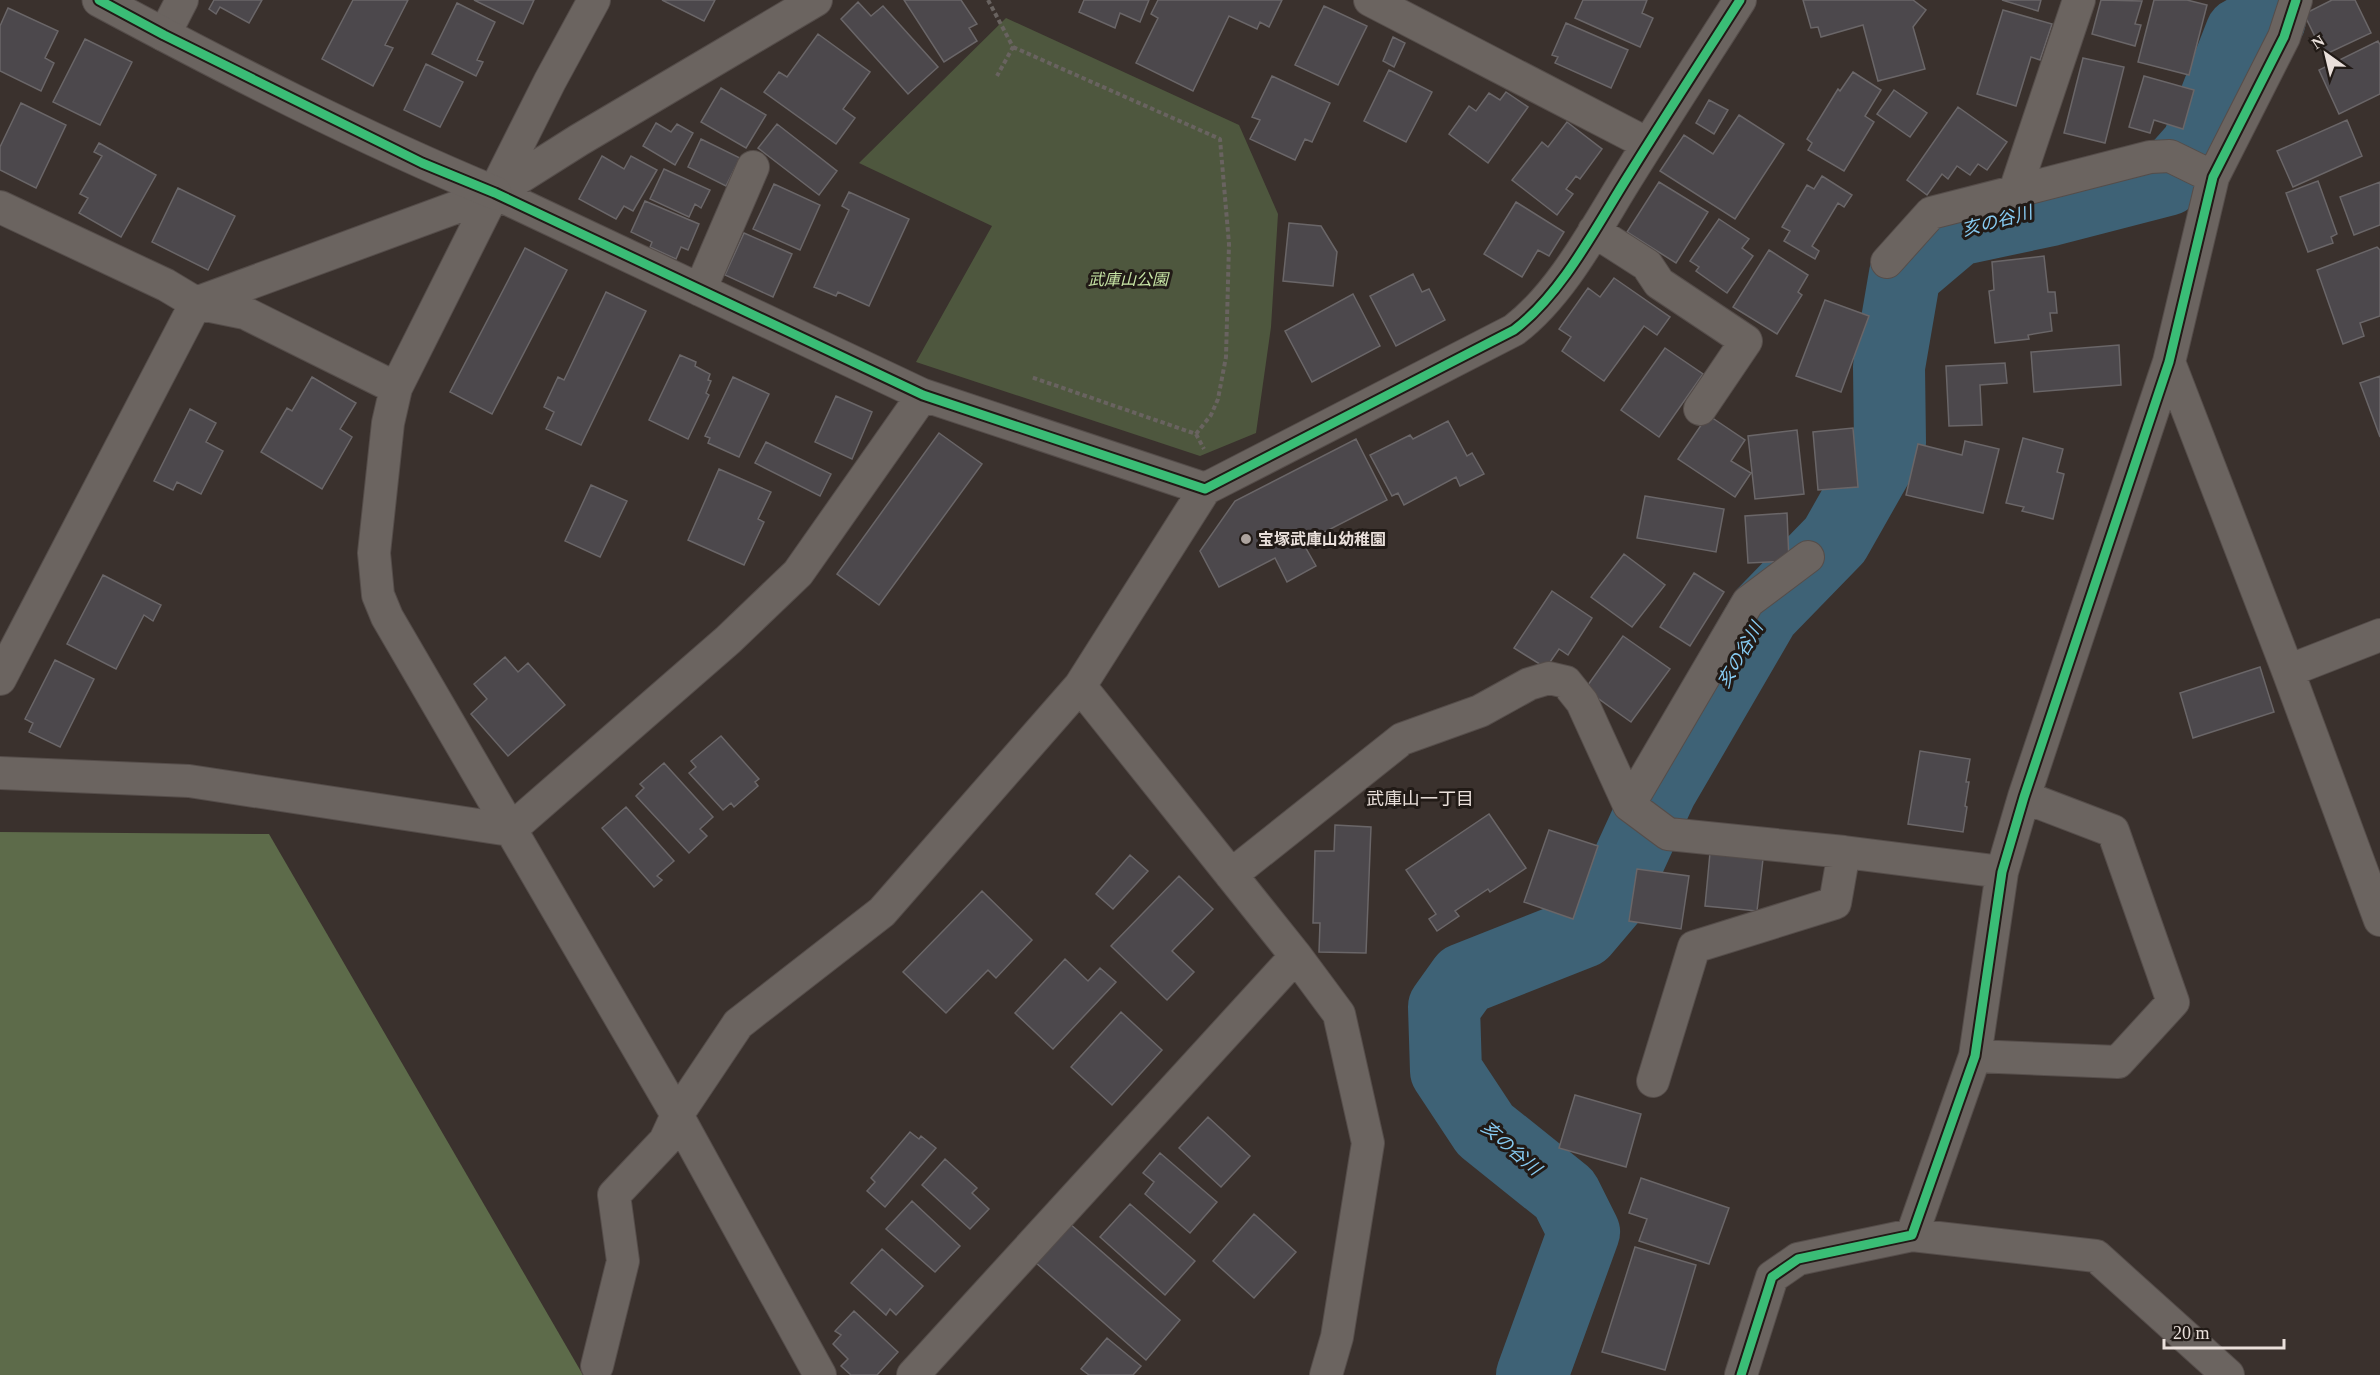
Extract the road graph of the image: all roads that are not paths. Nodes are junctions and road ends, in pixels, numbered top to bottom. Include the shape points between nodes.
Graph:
1 (99, 0) edge
2 (182, 0) edge
3 (594, 0) edge
4 (816, 0) edge
5 (1370, 0) edge
6 (1740, 0) edge
7 (2079, 0) edge
8 (2296, 0) edge
9 (164, 34) junction
10 (1648, 144) junction
11 (753, 167) dead end
12 (2206, 174) junction
13 (2015, 191) junction
14 (495, 193) junction
15 (0, 208) edge
16 (1594, 231) junction
17 (1887, 262) dead end
18 (700, 291) junction
19 (196, 303) junction
20 (2169, 362) junction
21 (396, 388) junction
22 (923, 395) junction
23 (1700, 409) dead end
24 (1205, 489) junction
25 (1808, 557) dead end
26 (2380, 635) edge
27 (2288, 671) junction
28 (0, 679) edge
29 (1080, 686) junction
30 (0, 773) edge
31 (2024, 797) junction
32 (1629, 804) junction
33 (510, 830) junction
34 (1844, 852) junction
35 (2002, 872) junction
36 (1231, 875) junction
37 (2380, 920) edge
38 (1296, 956) junction
39 (1975, 1056) junction
40 (1653, 1081) dead end
41 (677, 1115) junction
42 (1912, 1235) junction
43 (597, 1366) dead end
44 (820, 1375) edge
45 (913, 1375) edge
46 (1326, 1375) edge
47 (1742, 1375) edge
48 (2228, 1375) edge

1 - 9 street
2 - 9 street
3 - 14 street
4 - 14 street
5 - 10 street
6 - 10 street
7 - 13 street
8 - 12 street via 2284,37
9 - 14 street via 422,163
10 - 16 street
11 - 18 street
12 - 13 street via 2170,156 2150,157
12 - 20 street
13 - 17 street via 1931,213
14 - 18 street
14 - 19 street
14 - 21 street
15 - 19 street via 166,285
16 - 23 street via 1647,265 1659,283 1746,341
16 - 24 street via 1550,296 1514,330
18 - 22 street
19 - 21 street via 245,313
19 - 28 street
20 - 27 street
20 - 31 street
21 - 33 street via 388,423 374,553 378,595
22 - 24 street
22 - 33 street via 798,573 728,640
24 - 29 street
25 - 32 street via 1748,602
26 - 27 street
27 - 37 street
29 - 36 street
29 - 41 street via 882,912 738,1024
30 - 33 street via 189,781
31 - 35 street
31 - 39 street via 2113,831 2173,1002 2118,1062
32 - 34 street via 1668,834
32 - 36 street via 1582,702 1566,682 1549,678 1529,684 1480,711 1402,739
33 - 41 street
34 - 35 street
34 - 40 street via 1835,903 1694,947
35 - 39 street
36 - 38 street
38 - 45 street
38 - 46 street via 1339,1014 1368,1143 1338,1337
39 - 42 street
41 - 43 street via 665,1141 614,1195 623,1261
41 - 44 street
42 - 47 street via 1798,1259 1772,1277
42 - 48 street via 2096,1256

